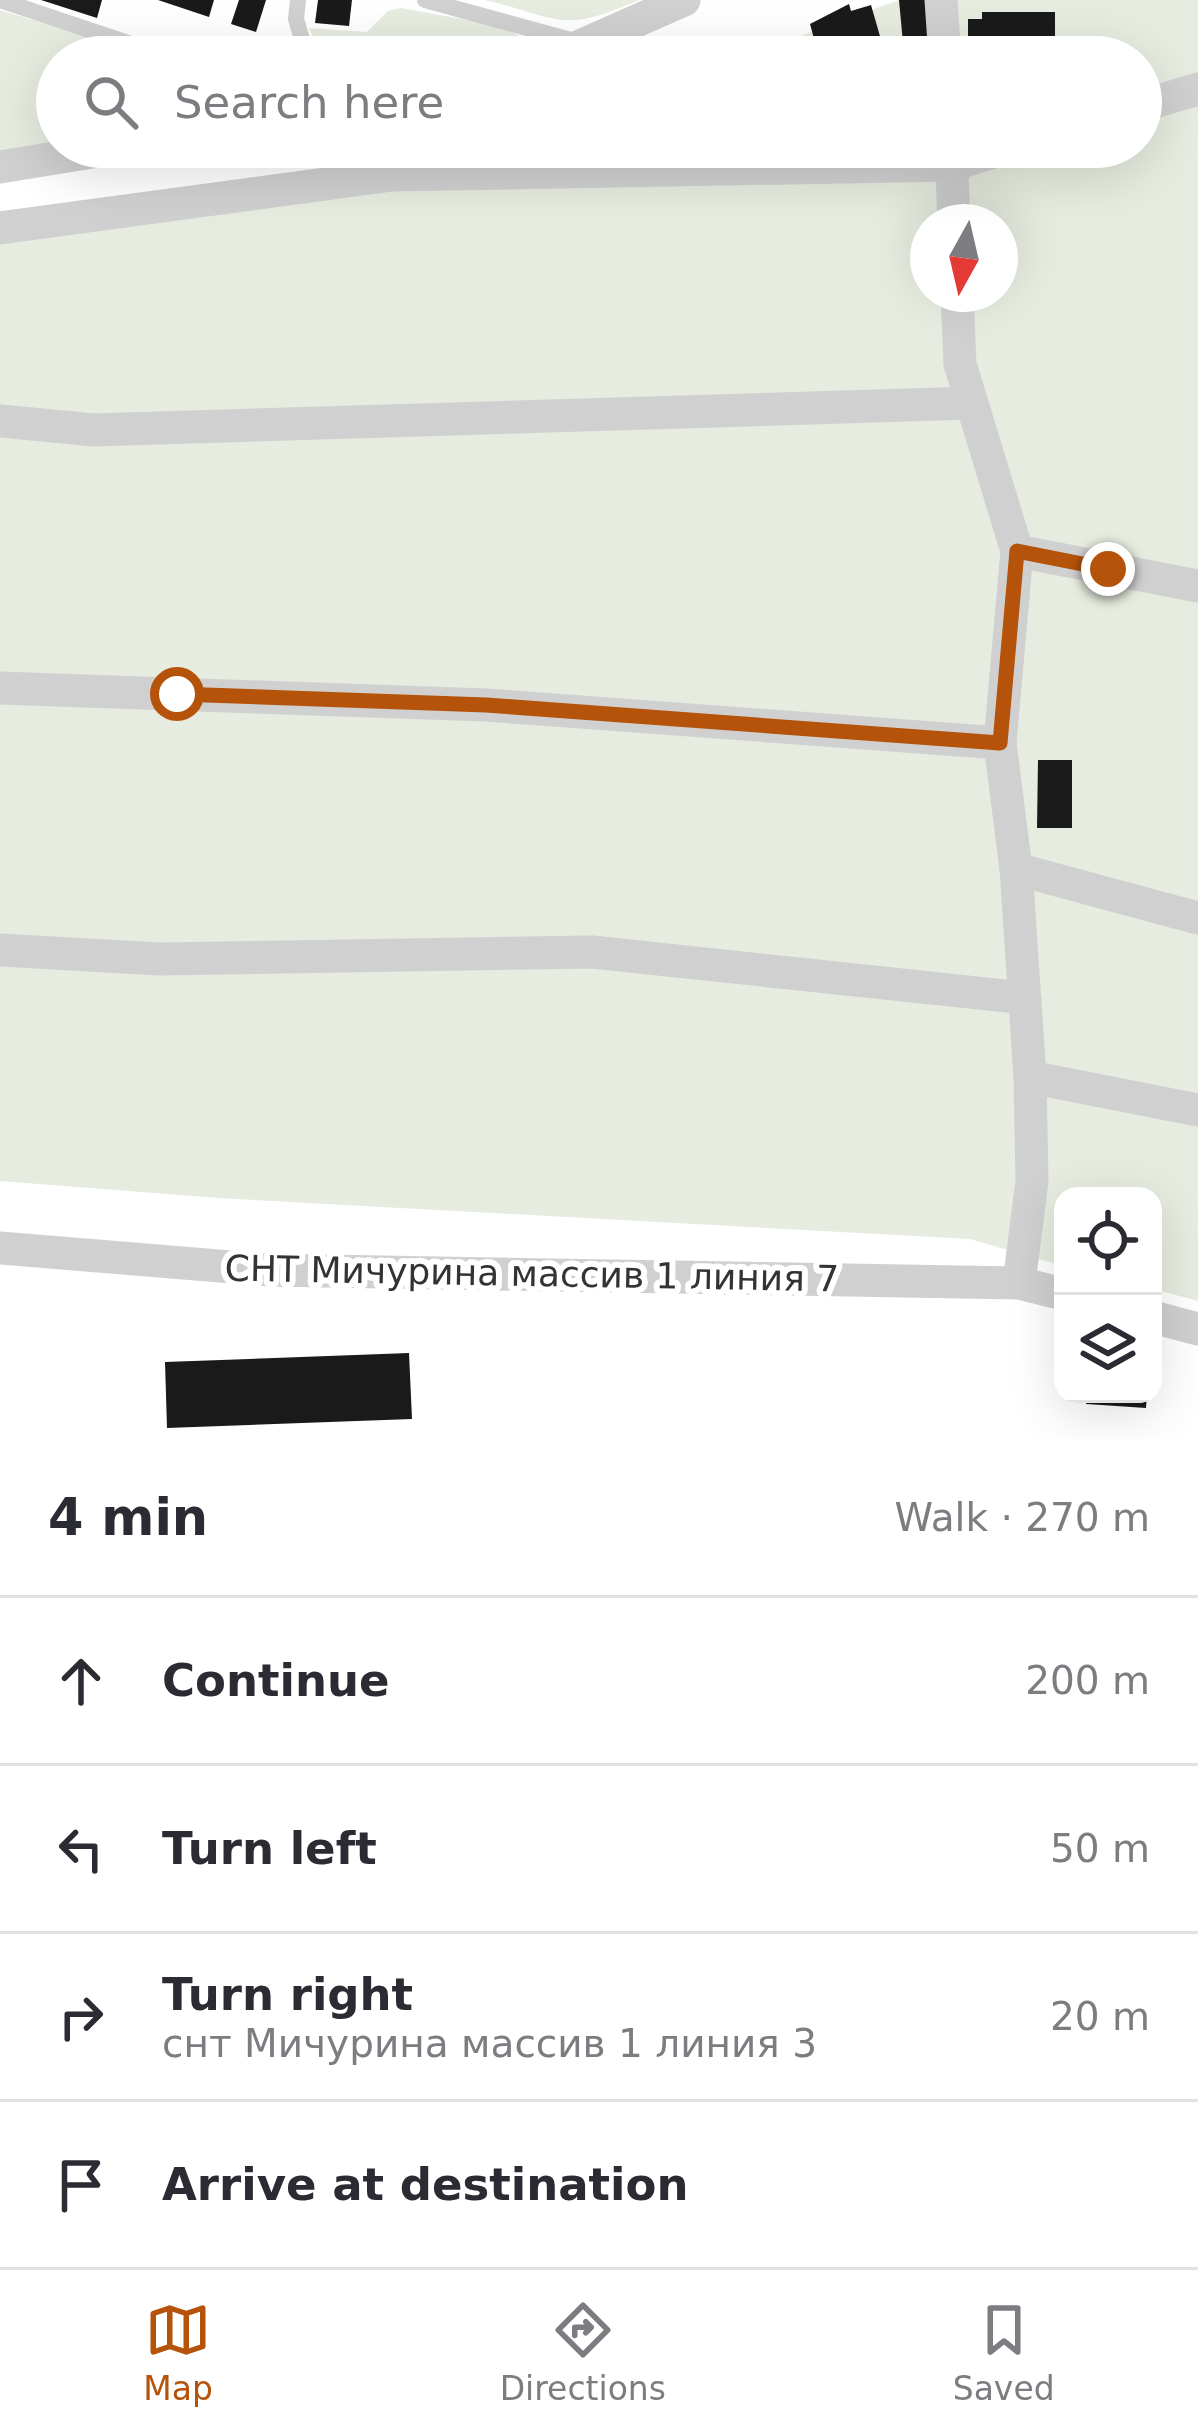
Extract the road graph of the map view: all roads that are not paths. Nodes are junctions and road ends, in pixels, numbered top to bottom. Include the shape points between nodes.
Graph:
1 (0, 0) edge
2 (298, 0) edge
3 (424, 0) edge
4 (684, 0) edge
5 (941, 0) edge
6 (107, 36) edge
7 (301, 36) edge
8 (529, 36) edge
9 (602, 36) edge
10 (944, 36) edge
11 (1198, 89) edge
12 (1162, 100) edge
13 (36, 160) edge
14 (0, 166) edge
15 (598, 168) edge
16 (952, 168) edge
17 (953, 204) edge
18 (0, 228) edge
19 (958, 312) edge
20 (972, 403) junction
21 (0, 421) edge
22 (1017, 551) junction
23 (1198, 586) edge
24 (0, 688) edge
25 (1000, 743) junction
26 (1016, 869) junction
27 (1198, 918) edge
28 (0, 950) edge
29 (1024, 998) junction
30 (1030, 1077) junction
31 (1198, 1110) edge
32 (0, 1248) edge
33 (1019, 1283) junction
34 (1054, 1292) edge
35 (1162, 1319) edge
36 (1198, 1329) edge

1 - 6 lane
2 - 7 lane
3 - 8 lane
4 - 9 street
5 - 10 street
11 - 12 street
13 - 14 street
15 - 18 street via 392,175
16 - 17 street
19 - 20 street
20 - 21 street via 94,430
20 - 22 street
22 - 23 street
22 - 25 street
24 - 25 street via 486,705
25 - 26 street
26 - 27 street
26 - 29 street
28 - 29 street via 159,959 592,952
29 - 30 street
30 - 31 street
30 - 33 street via 1032,1181
32 - 33 street, СНТ Мичурина массив 1 линия 7 via 269,1270
33 - 34 street, СНТ Мичурина массив 1 линия 7
35 - 36 street

